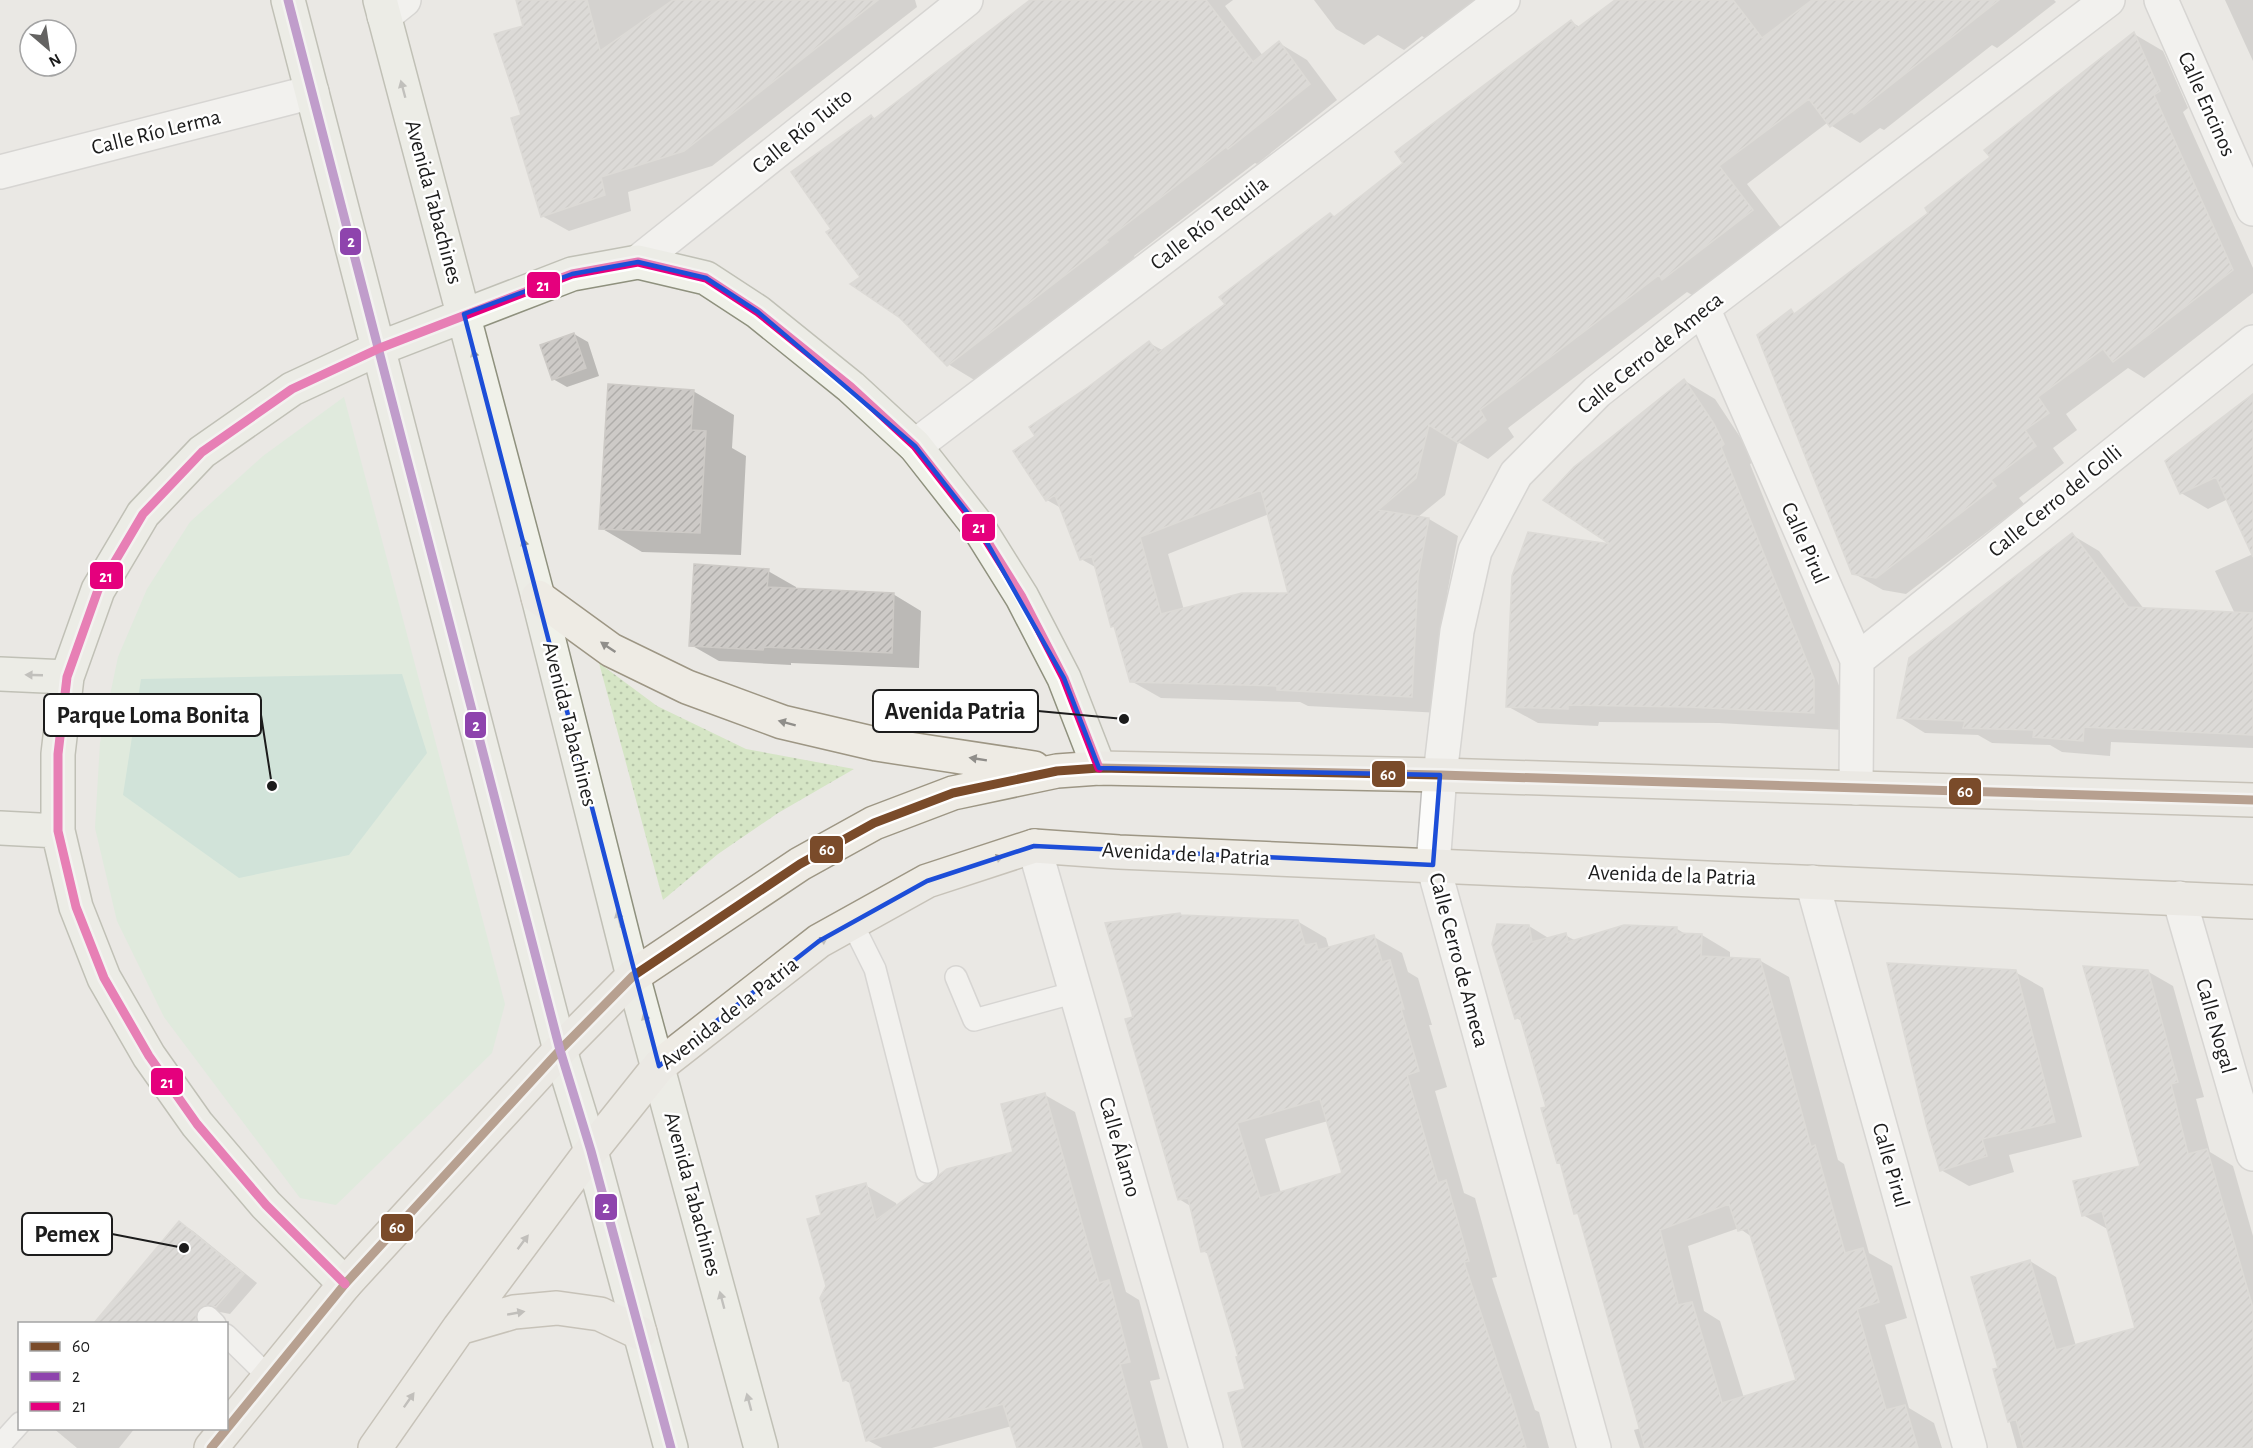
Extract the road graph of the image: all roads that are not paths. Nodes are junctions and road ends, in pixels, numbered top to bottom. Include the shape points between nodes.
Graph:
1 (288, 0) edge
2 (966, 0) edge
3 (1503, 0) edge
4 (2108, 0) edge
5 (2162, 0) edge
6 (389, 5) edge
7 (312, 92) junction
8 (0, 172) edge
9 (2253, 209) edge
10 (638, 262) junction
11 (1703, 308) junction
12 (464, 314) junction
13 (2253, 342) edge
14 (380, 348) junction
15 (915, 446) junction
16 (538, 597) junction
17 (1857, 660) junction
18 (0, 674) edge
19 (67, 677) junction
20 (1099, 768) junction
21 (1057, 771) junction
22 (1440, 775) junction
23 (1856, 788) junction
24 (2253, 800) edge
25 (0, 828) edge
26 (58, 831) junction
27 (1034, 846) junction
28 (1433, 865) junction
29 (1812, 882) junction
30 (2179, 898) junction
31 (2253, 902) edge
32 (852, 923) junction
33 (633, 976) junction
34 (956, 977) dead end
35 (1076, 992) junction
36 (560, 1050) junction
37 (659, 1066) junction
38 (591, 1151) junction
39 (2253, 1154) edge
40 (927, 1172) dead end
41 (345, 1284) junction
42 (459, 1328) junction
43 (640, 1333) junction
44 (228, 1337) edge
45 (269, 1377) junction
46 (18, 1425) edge
47 (228, 1427) edge
48 (226, 1430) edge
49 (0, 1445) edge
50 (211, 1448) edge
51 (375, 1448) edge
52 (671, 1448) edge
53 (761, 1448) edge
54 (1206, 1448) edge
55 (1594, 1448) edge
56 (1970, 1448) edge

1 - 7 street
2 - 10 street, Calle Río Tuito
3 - 15 street, Calle Río Tequila
4 - 11 street, Calle Cerro de Ameca
5 - 9 street, Calle Encinos
12 -> 6 street, Avenida Tabachines
7 - 8 street, Calle Río Lerma
7 - 14 street
10 - 12 street via 572,274
10 - 15 street via 706,278 758,312 851,387
11 - 17 street, Calle Pirul
11 - 22 street, Calle Cerro de Ameca via 1597,392 1516,474 1475,551 1456,631
12 - 14 street
16 -> 12 street, Avenida Tabachines
13 - 17 street, Calle Cerro del Colli
14 - 19 street via 292,389 202,452 150,506 98,590
14 - 36 street
15 - 20 street via 977,525 1022,597 1064,678
21 -> 16 main road via 876,744 782,722 687,687 612,650
33 -> 16 street, Avenida Tabachines
17 - 23 street, Calle Pirul
19 -> 18 street
19 - 26 street via 58,754
20 - 21 main road
20 - 22 main road
21 - 33 main road via 952,792 874,823 800,864
22 - 23 main road
22 - 28 street, Calle Cerro de Ameca
23 - 24 main road
25 - 26 street
26 - 41 street via 76,907 104,978 148,1056 197,1124 259,1196
27 - 28 main road, Avenida de la Patria
32 -> 27 main road, Avenida de la Patria via 927,881
27 - 35 street, Calle Álamo
28 - 29 main road, Avenida de la Patria
28 - 55 street, Calle Cerro de Ameca
29 - 30 main road, Avenida de la Patria
29 - 56 street, Calle Pirul
30 - 31 main road, Avenida de la Patria
30 - 39 street, Calle Nogal
37 -> 32 main road, Avenida de la Patria via 819,941
32 - 40 lane via 875,969
33 - 36 main road
37 -> 33 street, Avenida Tabachines
34 - 35 lane via 974,1020
35 - 54 street, Calle Álamo
36 - 38 street
36 - 41 main road
37 - 38 main road, Avenida de la Patria
53 -> 37 street, Avenida Tabachines
42 -> 38 main road, Avenida de la Patria
38 - 43 street
41 - 45 main road
42 -> 43 main road via 514,1312 557,1308 600,1314
51 -> 42 main road, Avenida de la Patria
43 - 52 street
44 - 45 lane
45 - 47 main road
46 - 49 lane
48 - 50 main road

